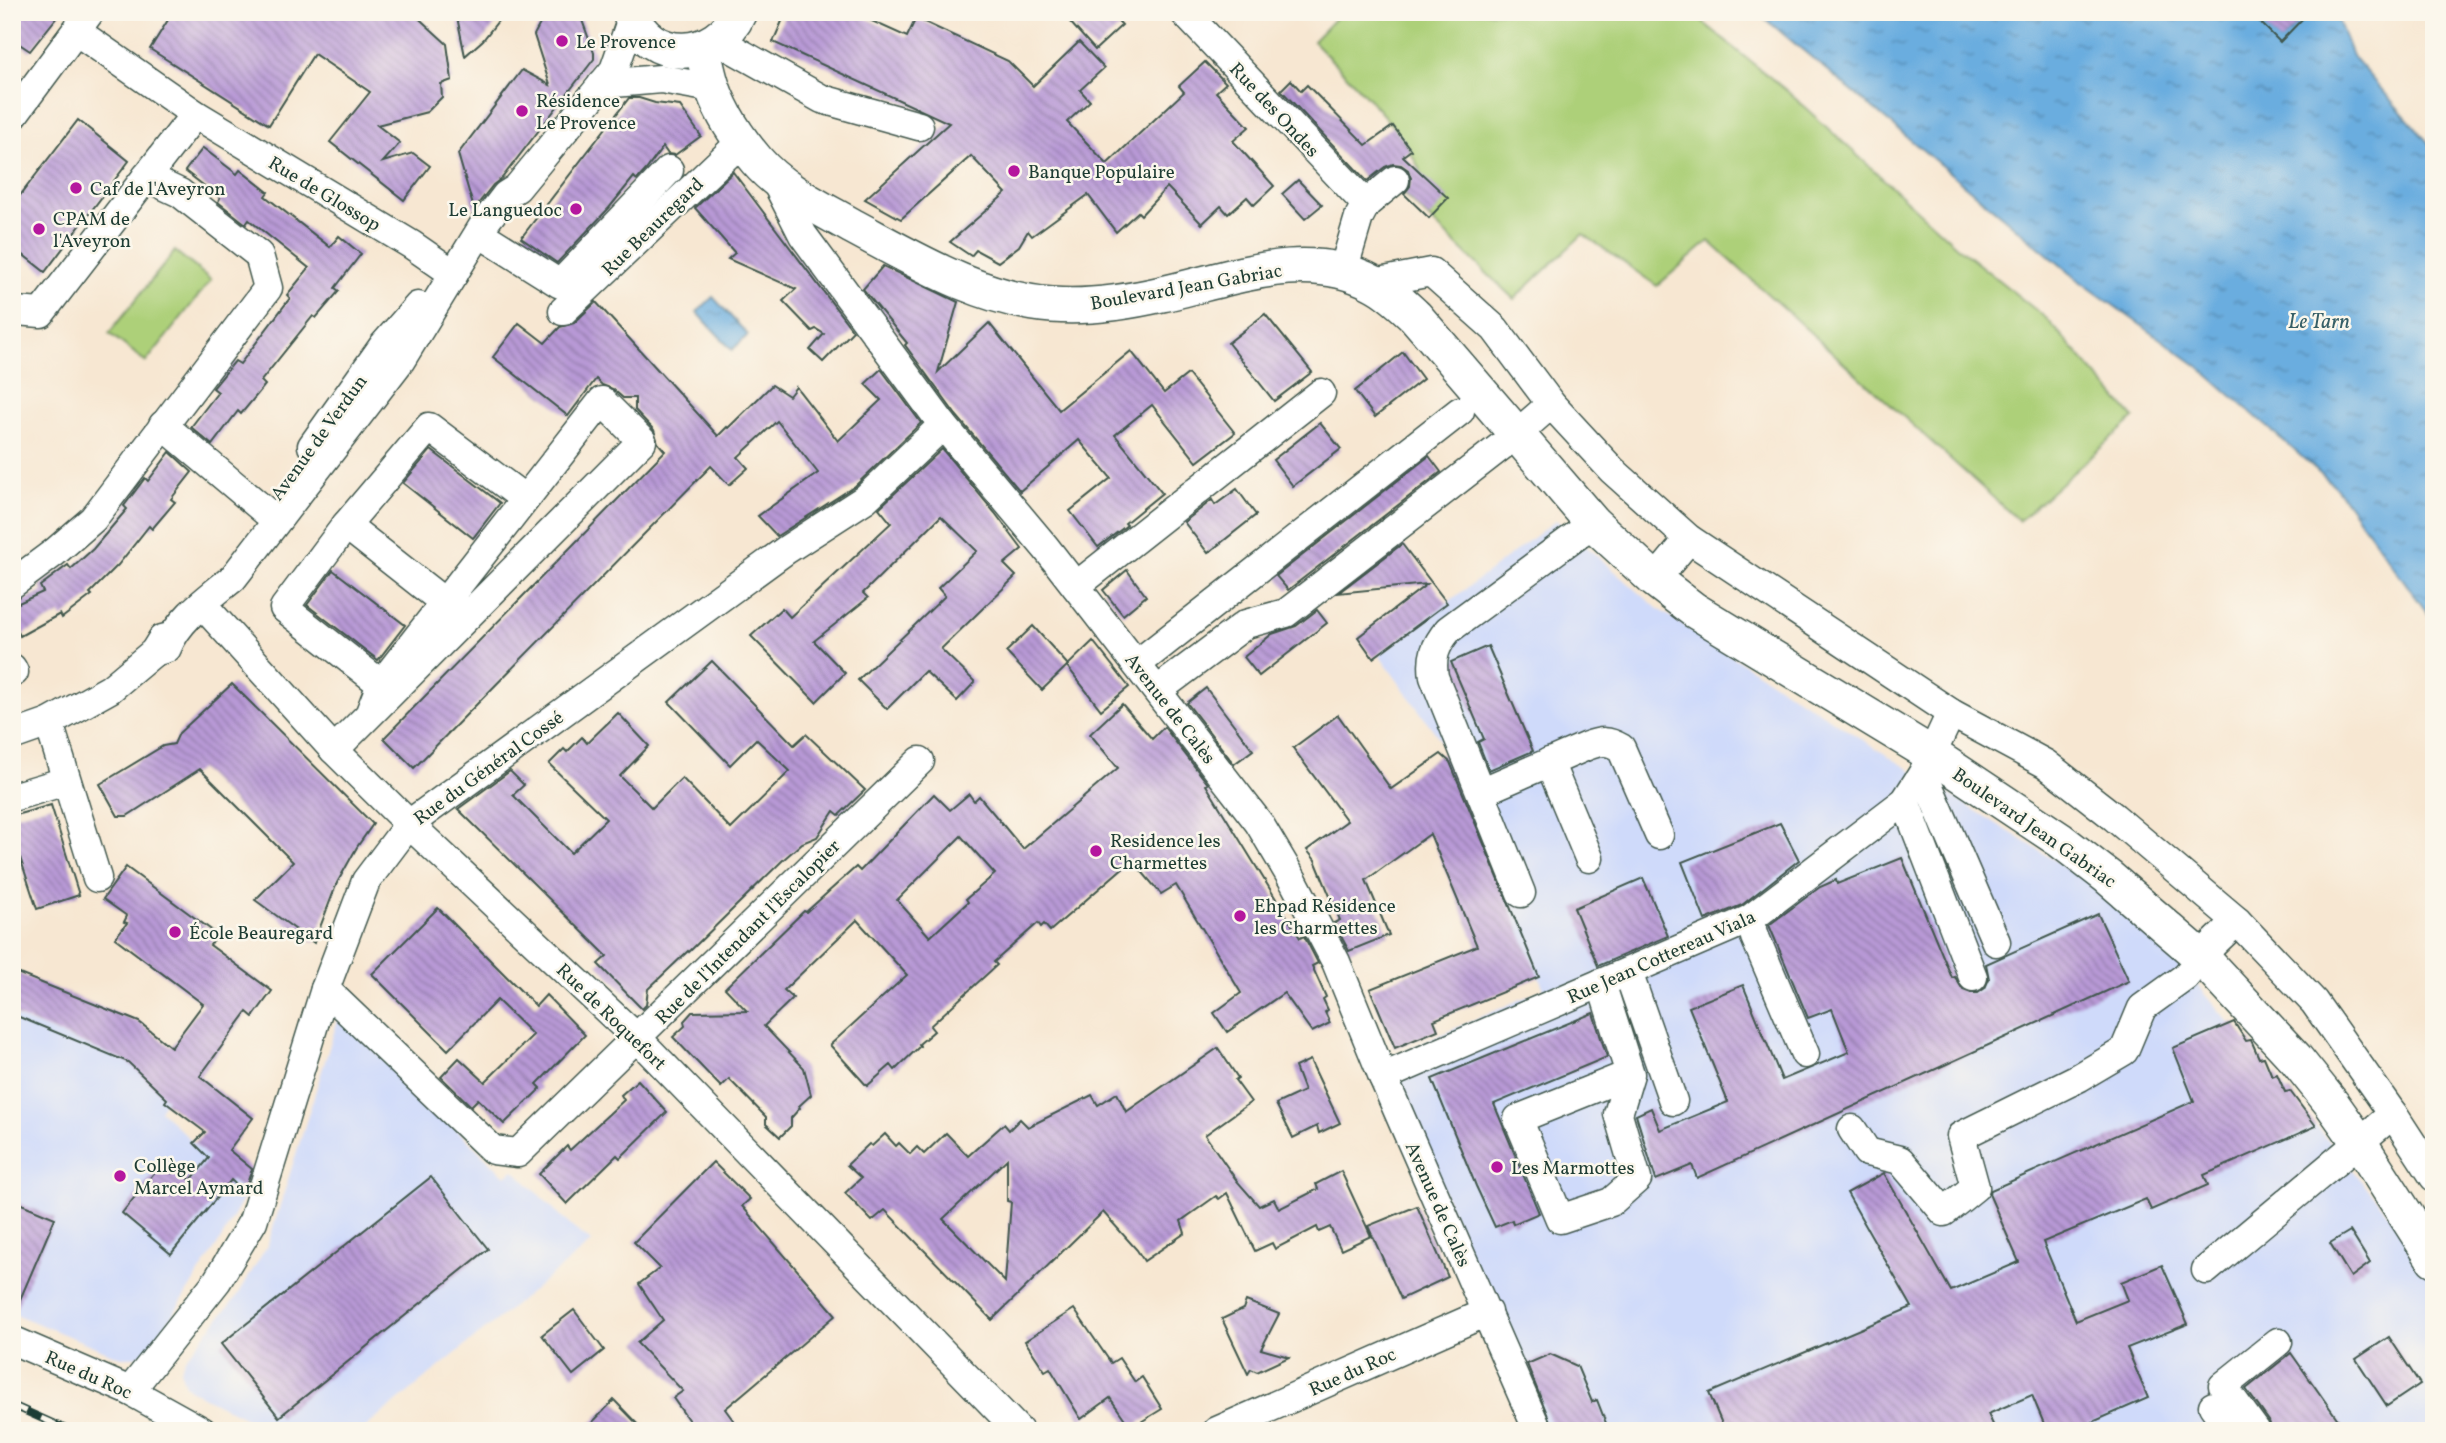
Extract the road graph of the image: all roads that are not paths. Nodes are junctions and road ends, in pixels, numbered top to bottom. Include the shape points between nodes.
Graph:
1 (739, 12) edge
2 (1184, 12) edge
3 (631, 15) edge
4 (83, 22) edge
5 (696, 46) junction
6 (608, 77) junction
7 (712, 88) junction
8 (14, 111) edge
9 (195, 114) junction
10 (919, 127) dead end
11 (742, 141) junction
12 (669, 170) dead end
13 (146, 177) junction
14 (775, 178) junction
15 (1395, 180) dead end
16 (1366, 204) junction
17 (464, 261) junction
18 (1358, 277) junction
19 (12, 309) edge
20 (563, 311) dead end
21 (1321, 393) dead end
22 (1551, 404) junction
23 (1460, 411) dead end
24 (163, 425) junction
25 (943, 425) junction
26 (1517, 434) junction
27 (525, 499) junction
28 (265, 511) junction
29 (1593, 523) junction
30 (346, 525) junction
31 (1689, 539) junction
32 (1655, 580) junction
33 (12, 583) edge
34 (1076, 586) junction
35 (445, 603) junction
36 (202, 604) junction
37 (1138, 664) junction
38 (381, 684) junction
39 (1158, 690) junction
40 (1951, 713) junction
41 (369, 715) junction
42 (49, 723) junction
43 (12, 736) edge
44 (334, 750) junction
45 (919, 761) dead end
46 (1549, 762) junction
47 (1927, 764) junction
48 (66, 781) junction
49 (1480, 792) junction
50 (12, 797) edge
51 (1905, 801) junction
52 (409, 824) junction
53 (1659, 835) dead end
54 (1589, 858) dead end
55 (97, 878) dead end
56 (1521, 893) dead end
57 (1750, 919) junction
58 (2237, 921) junction
59 (1996, 942) dead end
60 (2202, 958) junction
61 (1628, 971) junction
62 (1973, 977) dead end
63 (1601, 983) junction
64 (325, 989) junction
65 (638, 1039) junction
66 (1805, 1054) dead end
67 (1630, 1074) junction
68 (1383, 1077) junction
69 (1673, 1101) dead end
70 (2393, 1114) junction
71 (1852, 1129) dead end
72 (2359, 1142) junction
73 (2434, 1177) edge
74 (2434, 1259) edge
75 (2206, 1270) dead end
76 (1487, 1312) junction
77 (12, 1340) edge
78 (2278, 1342) dead end
79 (130, 1391) junction
80 (2213, 1406) dead end
81 (202, 1431) edge
82 (1019, 1431) edge
83 (1217, 1431) edge
84 (1538, 1431) edge
85 (2231, 1431) edge
86 (2256, 1431) edge

1 - 5 main road via 729,30
2 - 16 street, Rue des Ondes
3 - 5 main road via 653,42
3 - 6 street, Avenue de Verdun
4 - 8 street
4 - 9 street, Rue de Glossop
5 - 6 street, Avenue de Verdun
5 - 7 main road, Avenue de Calès
5 - 10 street via 822,99
6 - 7 street via 661,79
6 - 17 street, Avenue de Verdun via 517,188 506,195
7 - 11 main road, Avenue de Calès
9 - 13 street
9 - 17 street, Rue de Glossop via 412,245
11 - 14 main road, Avenue de Calès
11 - 20 street, Rue Beauregard
12 - 17 street, Rue de Glossop via 560,284
13 - 19 street via 41,313
13 - 24 street via 180,193 259,254 268,288
14 - 18 main road, Boulevard Jean Gabriac via 801,198 916,260 1016,300 1098,304 1276,268 1310,266
14 - 25 street, Avenue de Calès via 803,235
15 - 16 street
16 - 18 street via 1359,216
17 - 28 street, Avenue de Verdun via 383,346
17 - 36 street, Avenue de Verdun via 401,360 233,578
18 - 22 street via 1430,272 1495,329
18 - 26 main road, Boulevard Jean Gabriac via 1394,297 1415,316
21 - 34 street
22 - 26 street
22 - 31 street via 1612,470
23 - 37 street
24 - 28 street
24 - 33 street via 93,519
25 - 34 street, Avenue de Calès
25 - 52 street, Rue du Général Cossé via 865,499 786,550
26 - 29 main road, Boulevard Jean Gabriac
26 - 39 street via 1286,613 1246,624
27 - 30 street via 429,427
27 - 35 street
27 - 41 street via 602,401 642,441
28 - 36 street, Avenue de Verdun
29 - 32 main road, Boulevard Jean Gabriac
29 - 49 street via 1448,631 1437,644 1431,660 1434,677
30 - 35 street
30 - 38 street via 284,608
31 - 32 street
31 - 40 street
32 - 47 main road, Boulevard Jean Gabriac
34 - 37 street, Avenue de Calès
35 - 38 street
36 - 42 street, Avenue de Verdun via 110,688
36 - 44 street, Rue de Roquefort
37 - 39 street, Avenue de Calès
38 - 41 street
39 - 68 street, Avenue de Calès via 1259,824 1294,882 1336,962
40 - 47 street
40 - 58 street via 2046,764
41 - 44 street
42 - 43 street, Avenue de Verdun
42 - 48 street
44 - 52 street, Rue de Roquefort
45 - 65 street, Rue de l'Intendant l'Escalopier
46 - 49 street
46 - 53 street via 1602,741 1621,748
46 - 54 street
47 - 51 street, Rue Jean Cottereau Viala
47 - 59 street
47 - 60 main road, Boulevard Jean Gabriac via 2060,840
48 - 50 street
48 - 55 street
49 - 56 street
51 - 57 street, Rue Jean Cottereau Viala
51 - 62 street
52 - 64 street, Rue du Général Cossé via 366,881
52 - 65 street, Rue de Roquefort
57 - 61 street, Rue Jean Cottereau Viala
57 - 66 street
58 - 60 street
58 - 70 street via 2314,1002
60 - 71 street via 2185,977 2142,1008 2124,1051 1961,1136 1975,1187 1944,1212 1900,1160 1867,1152
60 - 72 main road, Boulevard Jean Gabriac via 2296,1059
61 - 63 street, Rue Jean Cottereau Viala
61 - 69 street
63 - 67 street
63 - 68 street, Rue Jean Cottereau Viala
64 - 65 street, Rue de l'Intendant l'Escalopier via 493,1150 518,1153
64 - 79 street, Rue du Général Cossé via 253,1221 217,1281
65 - 82 street, Rue de Roquefort
67 - 67 street via 1618,1114 1637,1179 1611,1202 1560,1219 1518,1119
68 - 76 street, Avenue de Calès
70 - 72 street
70 - 73 street
72 - 74 main road, Boulevard Jean Gabriac
72 - 75 street
76 - 83 street, Rue du Roc
76 - 84 street, Avenue de Calès
77 - 79 street, Rue du Roc
78 - 86 street via 2223,1386
79 - 81 street, Rue du Roc
80 - 85 street

